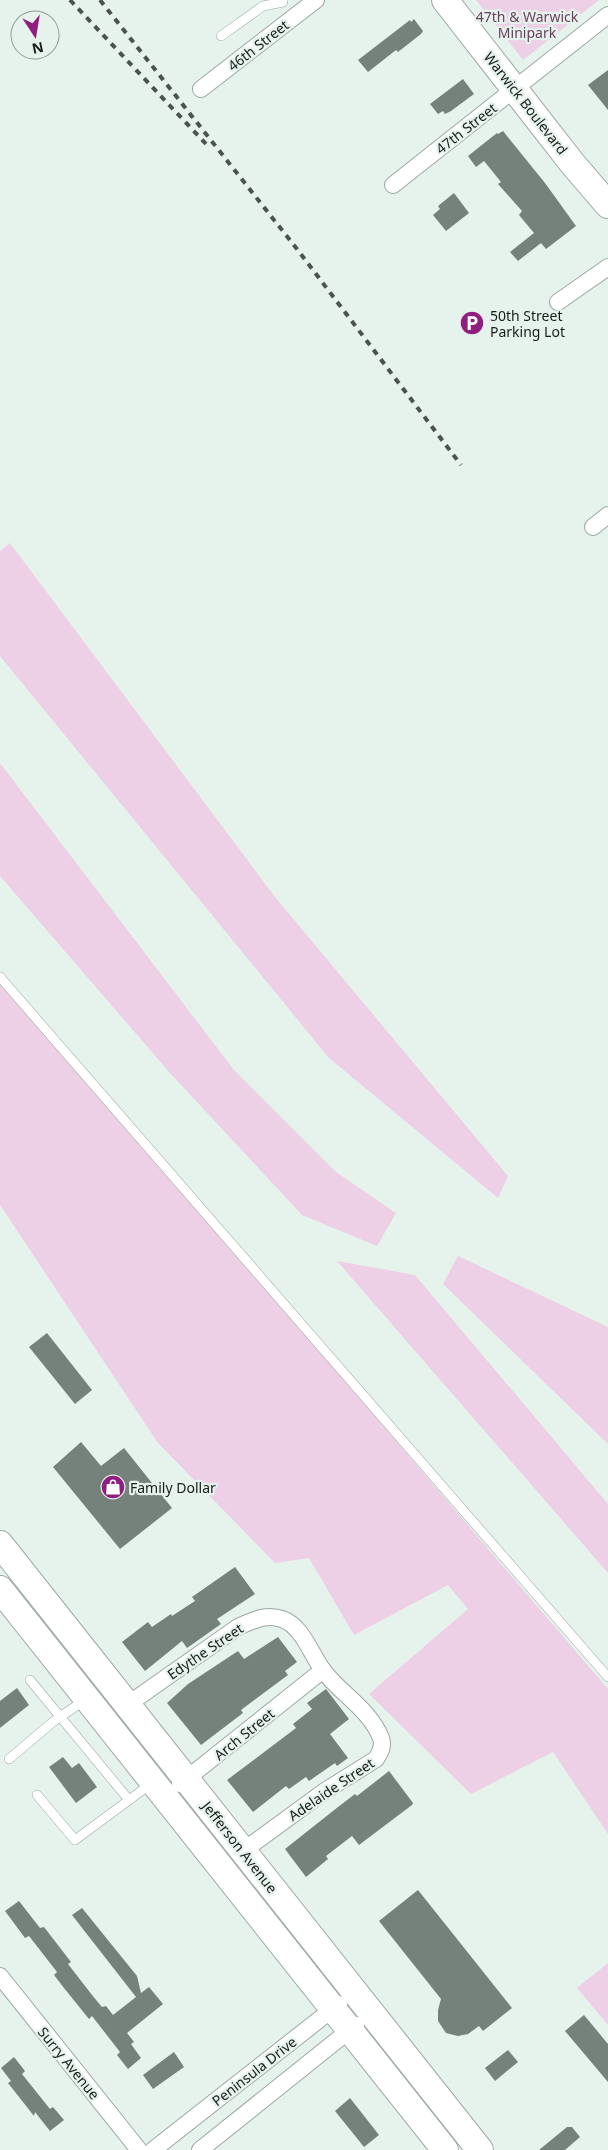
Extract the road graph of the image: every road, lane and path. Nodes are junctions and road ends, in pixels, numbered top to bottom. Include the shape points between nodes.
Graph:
1 (316, 0) edge
2 (444, 0) edge
3 (284, 1) edge
4 (608, 15) edge
5 (295, 16) junction
6 (221, 36) dead end
7 (200, 89) dead end
8 (515, 89) junction
9 (393, 185) dead end
10 (608, 205) edge
11 (608, 267) edge
12 (558, 302) dead end
13 (608, 515) edge
14 (592, 527) dead end
15 (0, 977) edge
16 (0, 1544) edge
17 (0, 1589) edge
18 (45, 1624) junction
19 (323, 1670) junction
20 (608, 1677) edge
21 (30, 1680) dead end
22 (88, 1698) junction
23 (127, 1705) junction
24 (60, 1717) junction
25 (9, 1759) dead end
26 (187, 1779) junction
27 (159, 1789) junction
28 (37, 1795) dead end
29 (129, 1800) junction
30 (243, 1850) junction
31 (0, 1976) edge
32 (354, 1992) junction
33 (333, 2009) junction
34 (371, 2013) junction
35 (350, 2030) junction
36 (139, 2150) edge
37 (153, 2150) edge
38 (200, 2150) edge
39 (445, 2150) edge
40 (480, 2150) edge

1 - 5 street, 46th Street
2 - 8 main road, Warwick Boulevard
3 - 5 lane
3 - 6 lane via 263,6
4 - 8 street, 47th Street
5 - 7 street, 46th Street
8 - 9 street, 47th Street
8 - 10 main road, Warwick Boulevard
11 - 12 street
13 - 14 street
15 - 20 lane
16 - 18 main road, Jefferson Avenue
17 - 18 main road, Jefferson Avenue
18 - 22 main road, Jefferson Avenue
18 - 23 main road, Jefferson Avenue
19 - 23 street, Edythe Street via 299,1632 283,1619 270,1616 238,1627
19 - 26 street, Arch Street
19 - 30 street, Adelaide Street via 357,1702 381,1737 381,1752 376,1759 325,1790
21 - 24 lane
22 - 24 lane
22 - 27 main road, Jefferson Avenue
23 - 26 main road, Jefferson Avenue
24 - 25 lane
24 - 29 lane
26 - 27 street, Arch Street
26 - 30 main road, Jefferson Avenue
27 - 29 lane
27 - 33 main road, Jefferson Avenue
28 - 29 lane via 75,1840
30 - 32 main road, Jefferson Avenue
31 - 36 street, Surry Avenue
32 - 33 street, Peninsula Drive
32 - 34 main road, Jefferson Avenue
33 - 35 main road, Jefferson Avenue
33 - 37 street, Peninsula Drive
34 - 35 street, Peninsula Drive
34 - 40 main road, Jefferson Avenue
35 - 38 street, Peninsula Drive
35 - 39 main road, Jefferson Avenue

